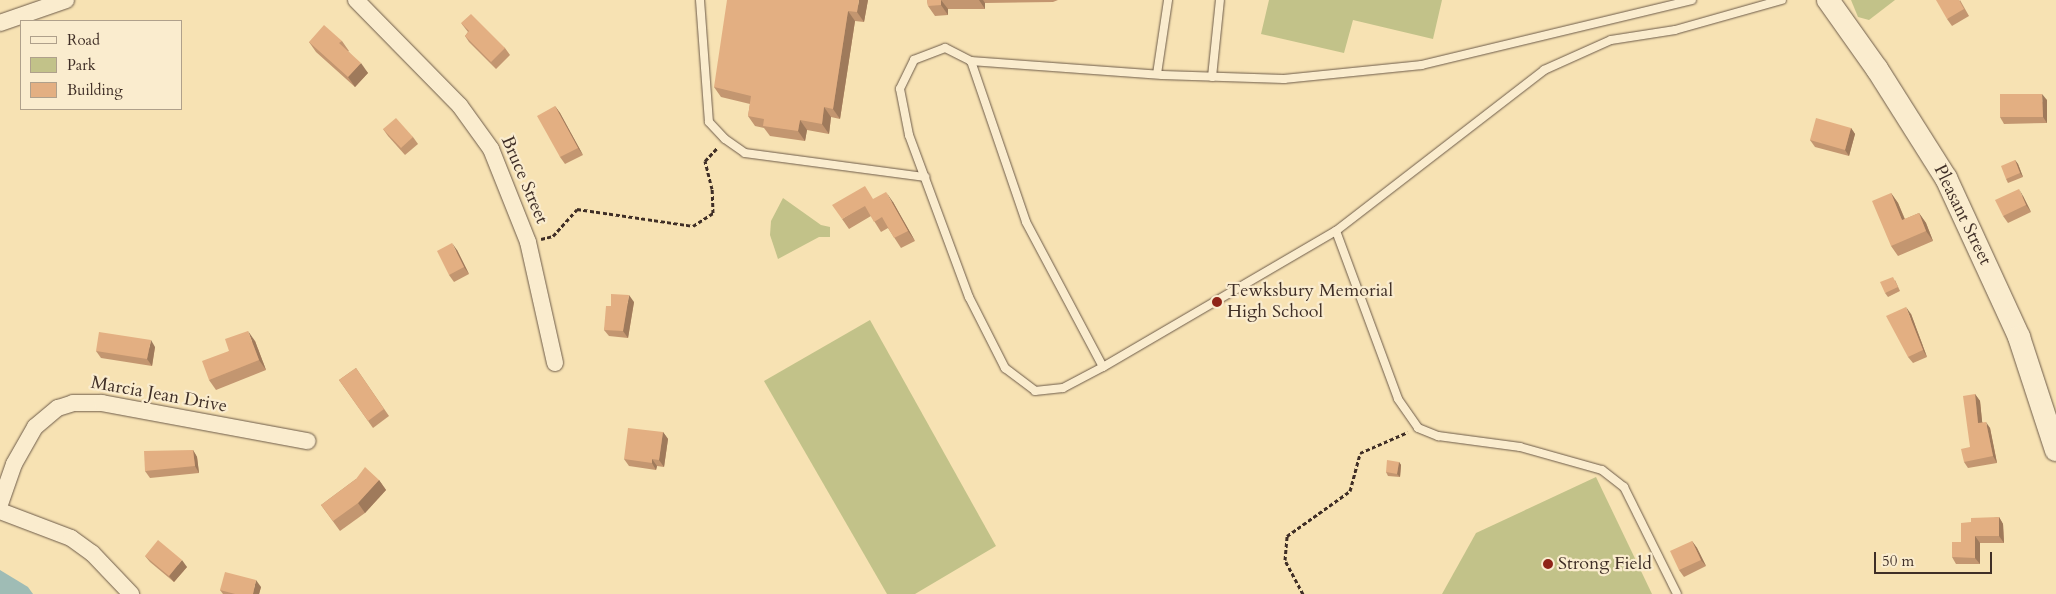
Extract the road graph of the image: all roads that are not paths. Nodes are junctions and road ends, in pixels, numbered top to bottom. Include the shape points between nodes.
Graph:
1 (66, 0) edge
2 (356, 0) edge
3 (700, 0) edge
4 (1168, 0) edge
5 (1220, 0) edge
6 (1692, 0) edge
7 (1782, 0) edge
8 (1828, 0) edge
9 (0, 23) edge
10 (971, 61) junction
11 (1157, 74) junction
12 (1212, 77) junction
13 (924, 176) junction
14 (1336, 232) junction
15 (555, 363) dead end
16 (1102, 367) junction
17 (308, 441) dead end
18 (2056, 450) edge
19 (0, 504) edge
20 (0, 511) edge
21 (131, 594) edge
22 (1677, 594) edge

1 - 9 street
2 - 15 street, Bruce Street via 460,106 484,136 501,168 528,242
3 - 13 lane via 709,122 725,139 745,153
4 - 11 lane
5 - 12 lane
6 - 12 lane via 1422,65 1284,79
7 - 14 lane via 1675,30 1611,40 1544,70
8 - 18 main road, Pleasant Street via 1877,69 1946,178 2019,337
10 - 11 lane
10 - 13 lane via 945,48 914,60 900,89 909,135
10 - 16 lane via 1026,222
11 - 12 lane
13 - 16 lane via 969,297 1005,368 1035,391 1063,388
14 - 16 lane
14 - 22 lane via 1398,399 1418,428 1438,436 1520,448 1602,470 1624,487
17 - 19 street, Marcia Jean Drive via 102,403 73,402 58,408 35,427 14,464
20 - 21 street via 71,538 92,553

